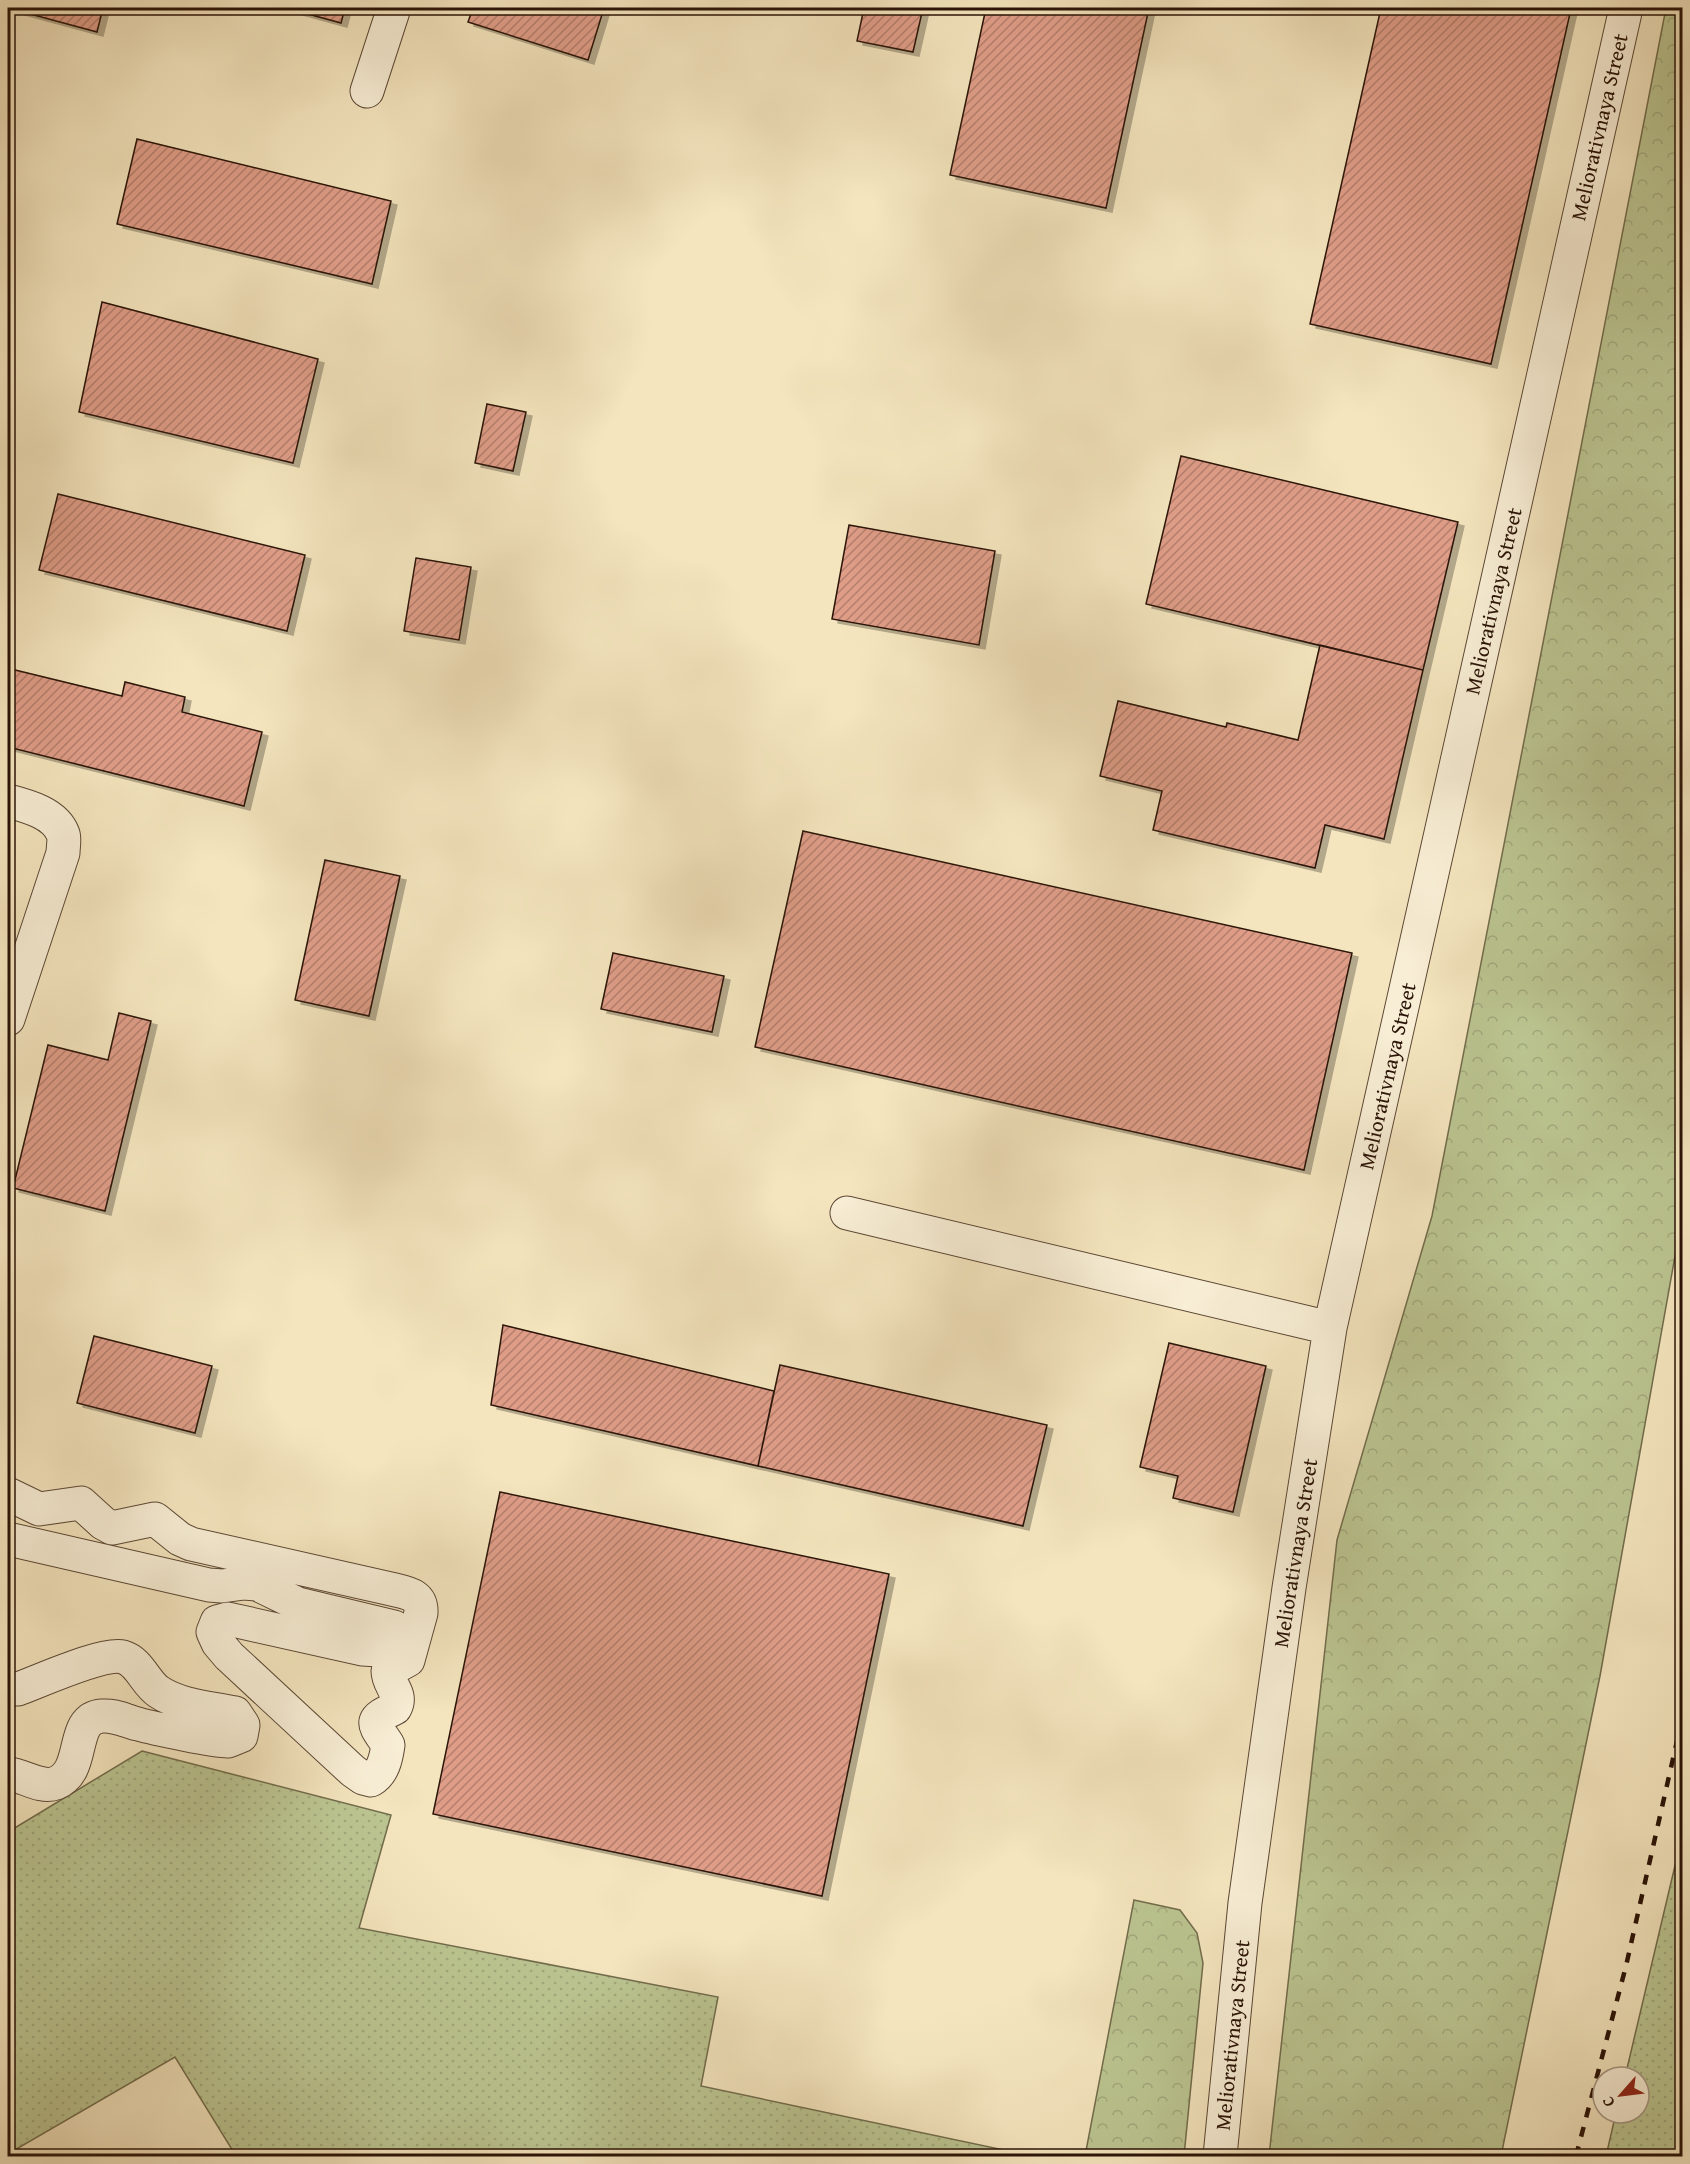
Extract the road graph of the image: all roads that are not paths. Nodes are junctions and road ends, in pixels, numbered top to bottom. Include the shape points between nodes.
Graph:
1 (394, 8) edge
2 (1626, 8) edge
3 (367, 91) dead end
4 (8, 801) edge
5 (8, 1019) edge
6 (847, 1213) dead end
7 (1330, 1328) junction
8 (8, 1494) edge
9 (8, 1539) edge
10 (8, 1689) edge
11 (8, 1774) edge
12 (1220, 2157) edge

1 - 3 street
2 - 7 street, Meliorativnaya Street
4 - 5 street via 33,808 53,821 63,835 63,853
6 - 7 street
7 - 12 street, Meliorativnaya Street via 1245,1902
8 - 9 street via 39,1509 81,1503 112,1528 155,1519 191,1545 418,1598 421,1613 408,1660 388,1671 398,1702 376,1721 388,1745 376,1777 363,1778 352,1771 229,1656 213,1632 217,1622 228,1619 378,1650 397,1643 394,1628 298,1604 257,1584 209,1585
10 - 11 street via 18,1689 105,1657 123,1657 134,1663 158,1692 235,1713 243,1725 241,1736 226,1741 99,1716 86,1724 76,1760 68,1774 56,1783 40,1784

